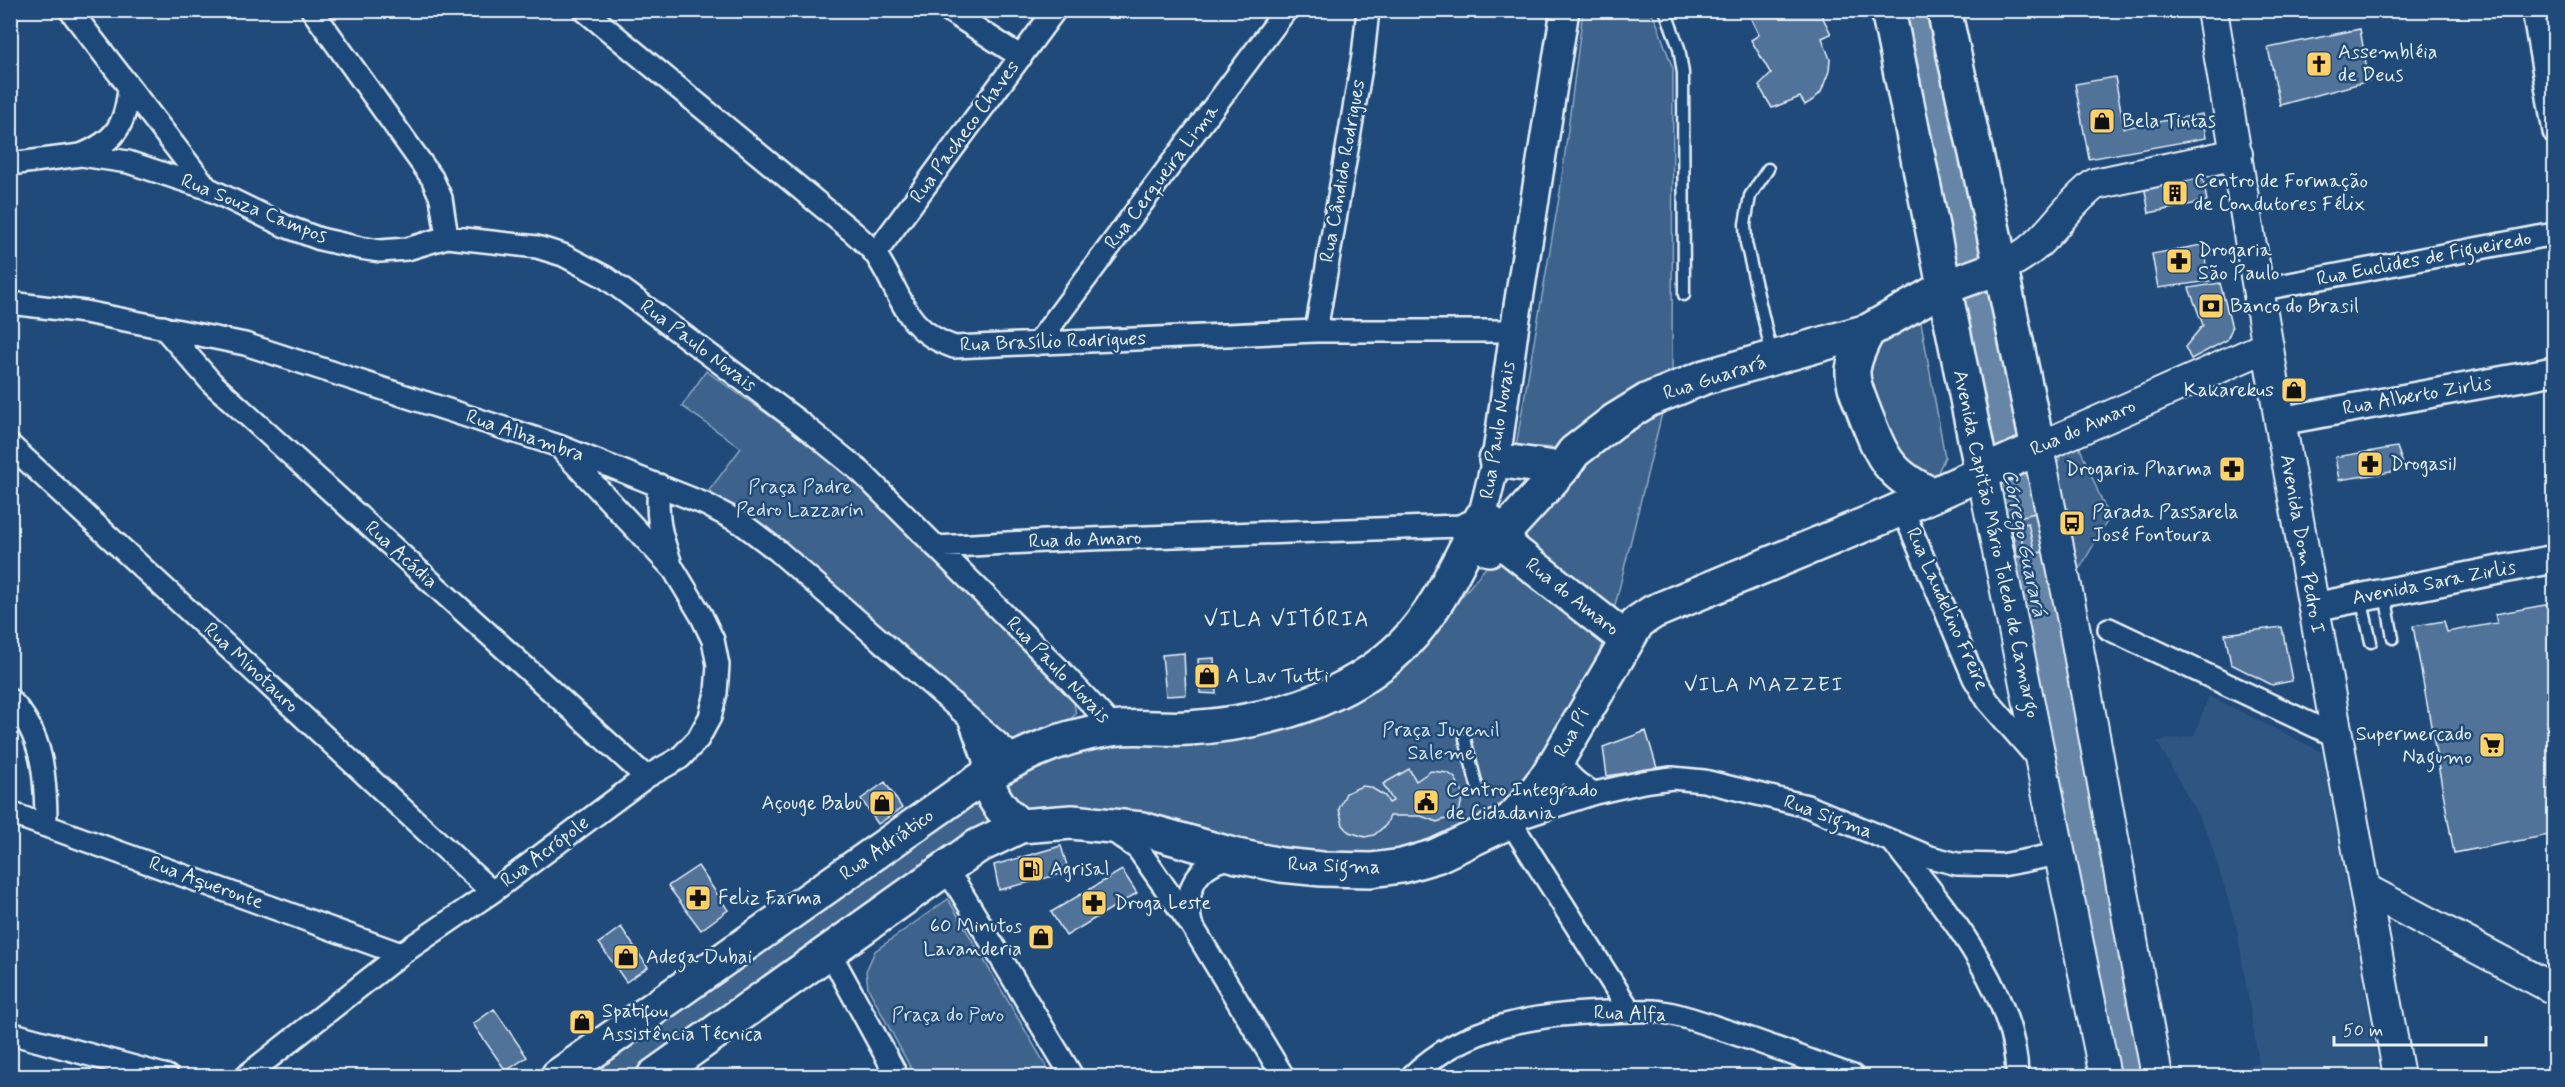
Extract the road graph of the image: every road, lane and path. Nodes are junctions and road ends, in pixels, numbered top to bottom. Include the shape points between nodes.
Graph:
1 (70, 10) edge
2 (312, 10) edge
3 (584, 10) edge
4 (614, 10) edge
5 (948, 10) edge
6 (1055, 10) edge
7 (1286, 10) edge
8 (1368, 10) edge
9 (1565, 10) edge
10 (1665, 10) edge
11 (1888, 10) edge
12 (1944, 10) edge
13 (2212, 10) edge
14 (2533, 10) edge
15 (615, 34) junction
16 (1021, 57) junction
17 (129, 87) junction
18 (2554, 132) edge
19 (2237, 154) junction
20 (81, 155) junction
21 (10, 164) edge
22 (1768, 169) dead end
23 (207, 188) junction
24 (2554, 234) edge
25 (447, 237) junction
26 (875, 254) junction
27 (1972, 277) junction
28 (2258, 290) junction
29 (1684, 295) dead end
30 (10, 303) edge
31 (163, 327) junction
32 (1316, 331) junction
33 (1514, 331) junction
34 (1868, 332) junction
35 (1037, 344) junction
36 (2268, 346) junction
37 (1774, 359) junction
38 (2554, 371) edge
39 (2280, 421) junction
40 (10, 445) edge
41 (559, 446) junction
42 (1496, 460) junction
43 (2009, 461) junction
44 (1562, 469) junction
45 (659, 485) junction
46 (1933, 495) junction
47 (1902, 508) junction
48 (1493, 525) junction
49 (936, 547) junction
50 (2554, 559) edge
51 (674, 570) junction
52 (2373, 596) junction
53 (2314, 607) junction
54 (1428, 614) joint
55 (2109, 629) dead end
56 (2393, 638) dead end
57 (1627, 640) junction
58 (2370, 642) dead end
59 (10, 700) edge
60 (968, 718) junction
61 (1114, 728) junction
62 (2336, 736) junction
63 (1465, 739) dead end
64 (1015, 758) junction
65 (1558, 759) junction
66 (2041, 762) junction
67 (987, 776) junction
68 (646, 777) junction
69 (1477, 786) dead end
70 (1595, 793) junction
71 (10, 813) edge
72 (1510, 821) junction
73 (1101, 823) junction
74 (46, 826) junction
75 (1020, 826) junction
76 (1893, 841) junction
77 (2059, 854) junction
78 (1237, 856) junction
79 (944, 869) junction
80 (2365, 889) junction
81 (492, 892) junction
82 (1191, 924) junction
83 (829, 951) junction
84 (401, 954) junction
85 (2554, 989) edge
86 (1630, 1011) junction
87 (10, 1033) edge
88 (167, 1077) edge
89 (246, 1077) edge
90 (558, 1077) edge
91 (654, 1077) edge
92 (897, 1077) edge
93 (1072, 1077) edge
94 (1283, 1077) edge
95 (1412, 1077) edge
96 (1853, 1077) edge
97 (2017, 1077) edge
98 (2105, 1077) edge
99 (2157, 1077) edge
100 (2399, 1077) edge

1 - 17 street
2 - 25 street via 432,178 441,198
3 - 15 street, Rua Brasílio Rodrigues
4 - 15 street
5 - 16 street
6 - 16 street, Rua Pacheco Chaves
7 - 35 street, Rua Cerqueira Lima
8 - 32 street, Rua Cândido Rodrigues
9 - 33 street, Rua Paulo Novais
10 - 29 lane via 1679,48 1683,73
11 - 27 main road, Avenida Capitão Mário Toledo de Camargo
12 - 27 main road, Avenida Capitão Mário Toledo de Camargo
13 - 19 main road, Avenida Dom Pedro I
14 - 18 street
15 - 26 street, Rua Brasílio Rodrigues
16 - 26 street, Rua Pacheco Chaves
17 - 20 street via 122,125 94,150
17 - 23 street
19 - 27 main road via 2095,184 2038,245
19 - 28 main road, Avenida Dom Pedro I
20 - 21 street, Rua Souza Campos
20 - 23 street, Rua Souza Campos via 128,162
22 - 37 lane via 1750,196 1745,224 1746,243
23 - 25 street, Rua Souza Campos via 285,226 360,248 407,249
24 - 28 street, Rua Euclides de Figueiredo
25 - 49 street, Rua Paulo Novais via 537,248 563,255 605,277 861,472
26 - 35 street, Rua Brasílio Rodrigues via 917,327 937,341 954,347
27 - 34 main road, Rua Guarará
27 - 43 main road, Avenida Capitão Mário Toledo de Camargo
27 - 43 main road, Avenida Capitão Mário Toledo de Camargo
28 - 36 main road, Avenida Dom Pedro I
30 - 31 street, Rua Alhambra
31 - 41 street, Rua Alhambra via 245,344
31 - 68 street, Rua Acádia via 212,383
32 - 33 street, Rua Brasílio Rodrigues
32 - 35 street, Rua Brasílio Rodrigues
33 - 42 street, Rua Paulo Novais
34 - 37 main road, Rua Guarará
34 - 46 main road via 1855,361 1854,382 1881,456 1912,486
36 - 39 main road, Avenida Dom Pedro I
36 - 43 main road, Rua do Amaro
37 - 44 main road, Rua Guarará via 1705,377 1648,400 1574,452
38 - 39 street, Rua Alberto Zirlis
39 - 53 main road, Avenida Dom Pedro I
40 - 81 street, Rua Minotauro
41 - 45 street, Rua Alhambra
41 - 51 street, Rua Acrópole
42 - 44 main road
42 - 48 street, Rua Paulo Novais
43 - 46 main road, Rua do Amaro
43 - 66 main road, Avenida Capitão Mário Toledo de Camargo
43 - 99 main road, Avenida Capitão Mário Toledo de Camargo via 2073,621
44 - 48 main road, Rua Guarará
45 - 51 street, Rua Acrópole via 659,530
45 - 60 street, Rua Alhambra via 741,523
46 - 47 main road, Rua do Amaro
47 - 57 main road, Rua do Amaro via 1653,612 1638,622
47 - 66 street, Rua Laudelino Freire via 1974,678 1988,701
48 - 49 street, Rua do Amaro
48 - 54 main road, Rua Guarará
48 - 57 main road, Rua do Amaro via 1511,549
49 - 61 street, Rua Paulo Novais
50 - 52 street, Avenida Sara Zirlis
51 - 68 street, Rua Acrópole via 713,640 718,665 716,693 710,717 698,739 680,758
52 - 53 street, Avenida Sara Zirlis
52 - 56 lane
52 - 58 lane
53 - 62 main road, Avenida Dom Pedro I
54 - 61 main road, Rua Paulo Novais via 1405,643 1378,666 1317,701 1220,725
55 - 62 street
57 - 65 main road, Rua Pi
59 - 74 street via 34,732 40,752 46,784
60 - 64 street, Rua Alhambra
60 - 67 street, Rua Alhambra
61 - 64 main road, Rua Adriático via 1043,745
62 - 80 main road, Avenida Dom Pedro I
63 - 69 lane
64 - 67 main road, Rua Adriático
65 - 70 street via 1567,775
65 - 72 main road, Rua Pi
66 - 77 main road, Avenida Capitão Mário Toledo de Camargo
67 - 75 main road via 998,806
67 - 90 main road, Rua Adriático
68 - 81 street, Rua Acrópole
70 - 72 street, Rua Sigma
70 - 76 street, Rua Sigma via 1672,778 1704,781 1807,806
71 - 74 street, Rua Aqueronte
72 - 78 main road, Rua Sigma via 1436,856 1371,870 1281,865
72 - 86 street
73 - 75 main road
73 - 78 main road, Rua Sigma via 1142,829
73 - 82 street via 1138,849
74 - 84 street, Rua Aqueronte
75 - 79 main road via 995,836
76 - 77 street, Rua Sigma via 1930,857 1978,866
76 - 97 street via 1988,974 2011,1028
77 - 98 main road, Avenida Capitão Mário Toledo de Camargo
78 - 82 street via 1207,866 1195,878 1187,909
79 - 83 main road
79 - 93 street
80 - 85 main road
80 - 100 main road, Avenida Dom Pedro I
81 - 84 street, Rua Acrópole
82 - 94 street
83 - 91 main road
83 - 92 street
84 - 89 street, Rua Acrópole
86 - 95 street, Rua Alfa via 1516,1021 1483,1031 1449,1049
86 - 96 street, Rua Alfa via 1662,1012 1706,1024
87 - 88 street

